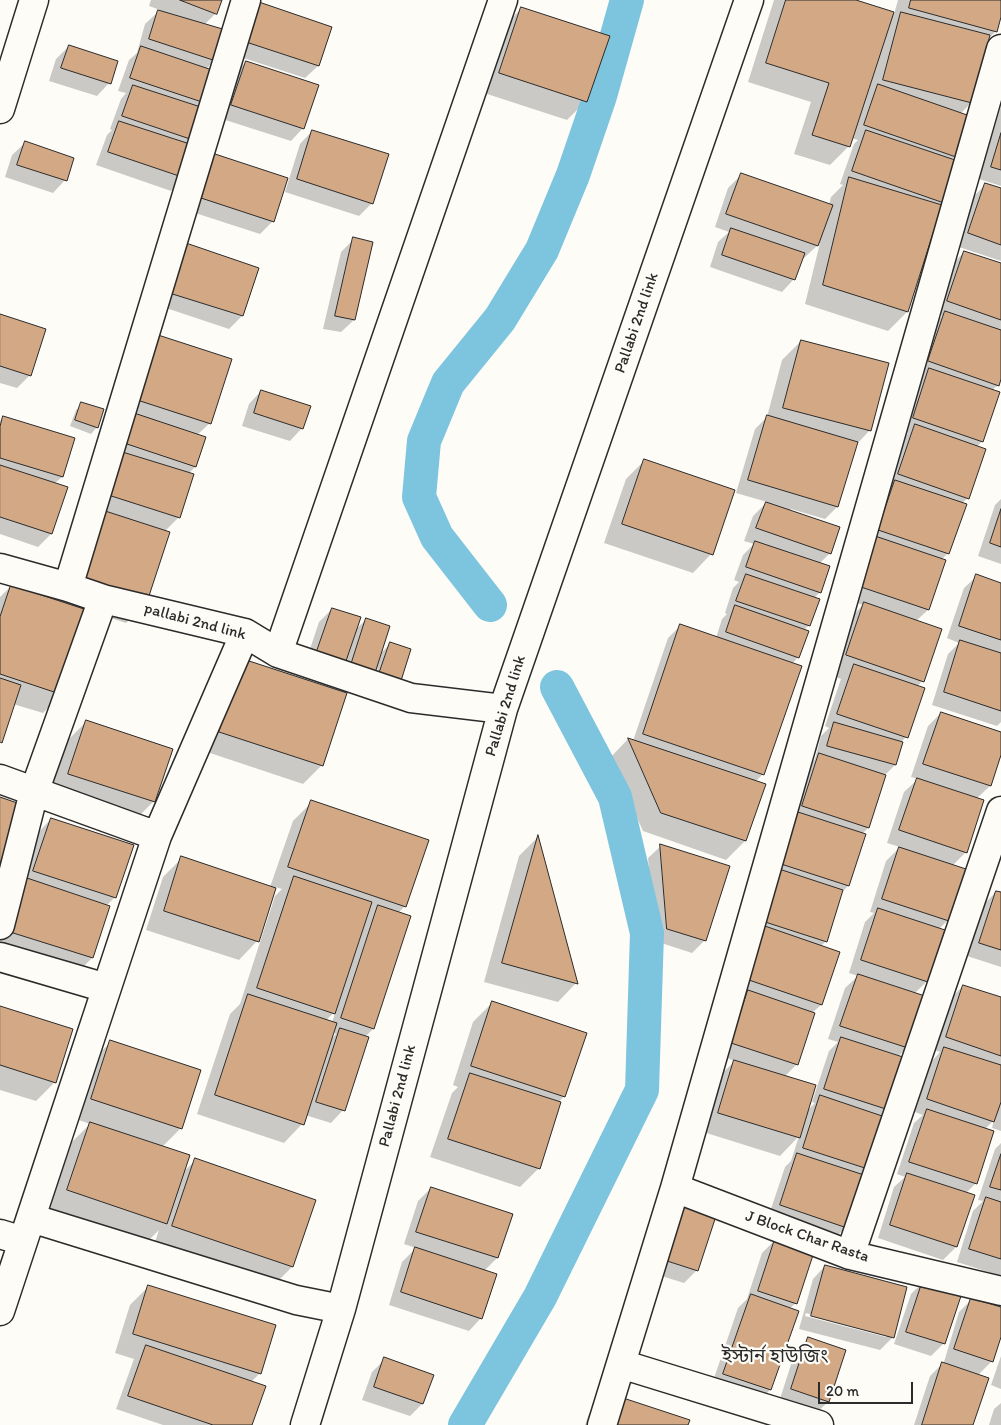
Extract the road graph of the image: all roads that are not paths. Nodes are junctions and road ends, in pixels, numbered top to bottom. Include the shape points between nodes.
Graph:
1 (34, 0) edge
2 (246, 0) edge
3 (503, 0) edge
4 (749, 0) edge
5 (1001, 48) edge
6 (0, 109) edge
7 (0, 568) edge
8 (68, 587) junction
9 (103, 599) junction
10 (245, 633) junction
11 (278, 653) junction
12 (503, 709) junction
13 (0, 780) edge
14 (34, 792) junction
15 (1001, 811) edge
16 (156, 836) junction
17 (1, 912) edge
18 (0, 957) edge
19 (106, 988) junction
20 (675, 1188) junction
21 (18, 1231) edge
22 (850, 1255) junction
23 (1001, 1291) edge
24 (341, 1309) junction
25 (0, 1311) edge
26 (621, 1364) junction
27 (305, 1425) edge
28 (602, 1425) edge
29 (819, 1425) edge

1 - 6 street
2 - 8 street
3 - 11 street
4 - 12 street, Pallabi 2nd link
5 - 20 street
7 - 8 street, pallabi 2nd link
8 - 9 street, pallabi 2nd link
9 - 10 street, pallabi 2nd link
9 - 14 street
10 - 11 street, pallabi 2nd link
10 - 16 street
11 - 12 street, pallabi 2nd link via 411,698
12 - 24 street, Pallabi 2nd link
13 - 14 street
14 - 16 street
14 - 17 street
15 - 22 street
16 - 19 street
18 - 19 street
19 - 21 street
20 - 22 street, J Block Char Rasta
20 - 26 street
21 - 24 street
21 - 25 street
22 - 23 street, J Block Char Rasta
24 - 27 street, Pallabi 2nd link
26 - 28 street
26 - 29 street

